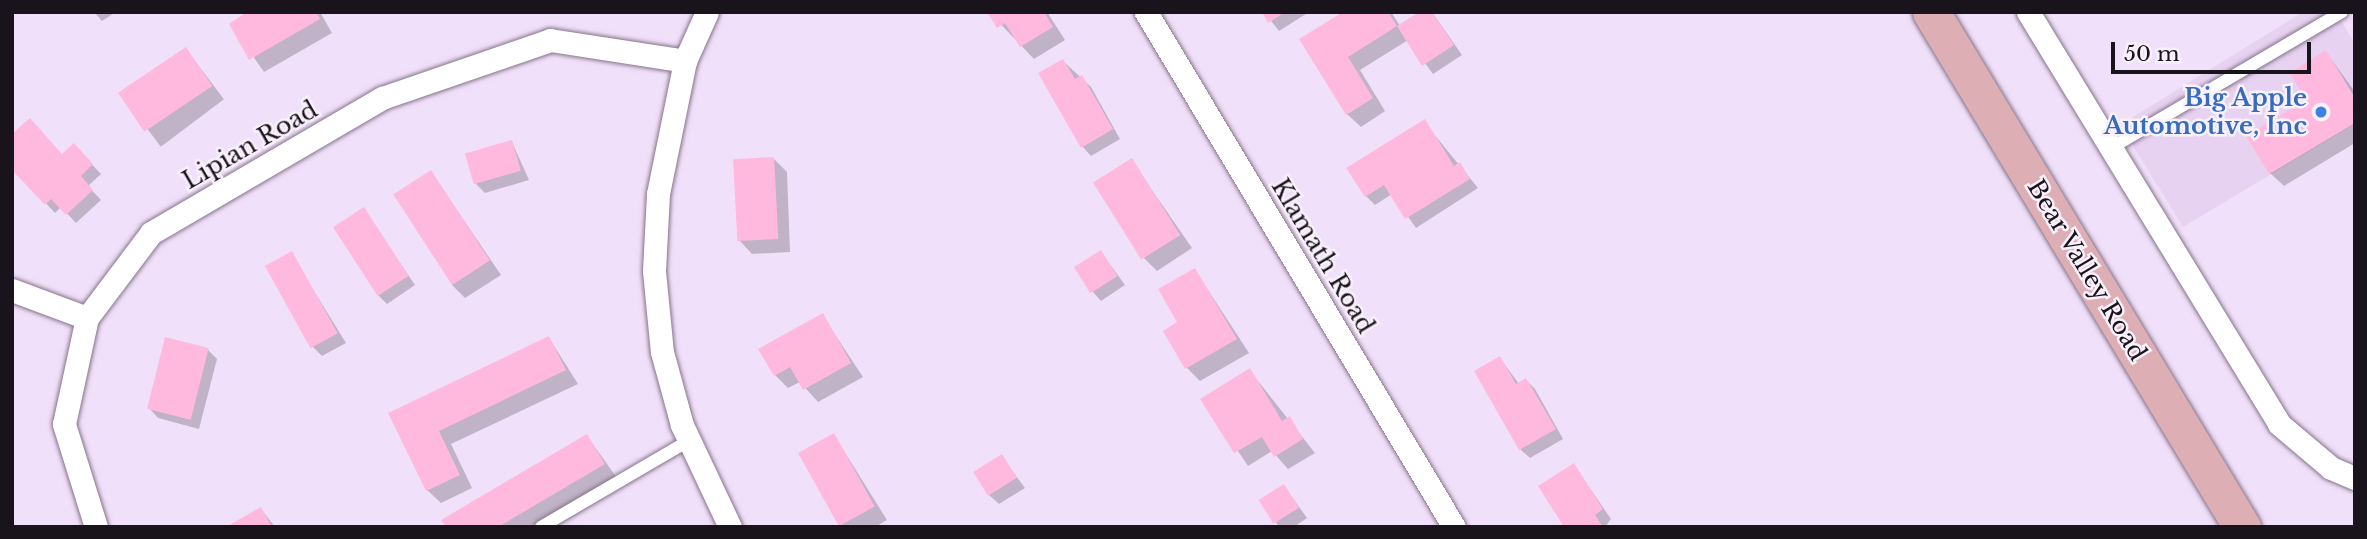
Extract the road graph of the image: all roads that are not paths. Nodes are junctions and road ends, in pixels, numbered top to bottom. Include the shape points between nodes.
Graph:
1 (707, 12) edge
2 (1146, 12) edge
3 (1931, 12) edge
4 (2028, 12) edge
5 (2342, 12) edge
6 (684, 61) junction
7 (2111, 148) junction
8 (12, 290) edge
9 (87, 318) junction
10 (688, 441) junction
11 (2355, 478) edge
12 (96, 527) edge
13 (541, 527) edge
14 (730, 527) edge
15 (1454, 527) edge
16 (2242, 527) edge

1 - 6 street
2 - 15 street, Klamath Road
3 - 16 main road, Bear Valley Road
4 - 7 street
5 - 7 lane
6 - 9 street, Lipian Road via 550,40 382,98 151,233
6 - 10 street via 658,194 654,271 662,352
7 - 11 street via 2279,425 2331,468
8 - 9 street
9 - 12 street, Lipian Road via 64,424
10 - 13 lane
10 - 14 street

